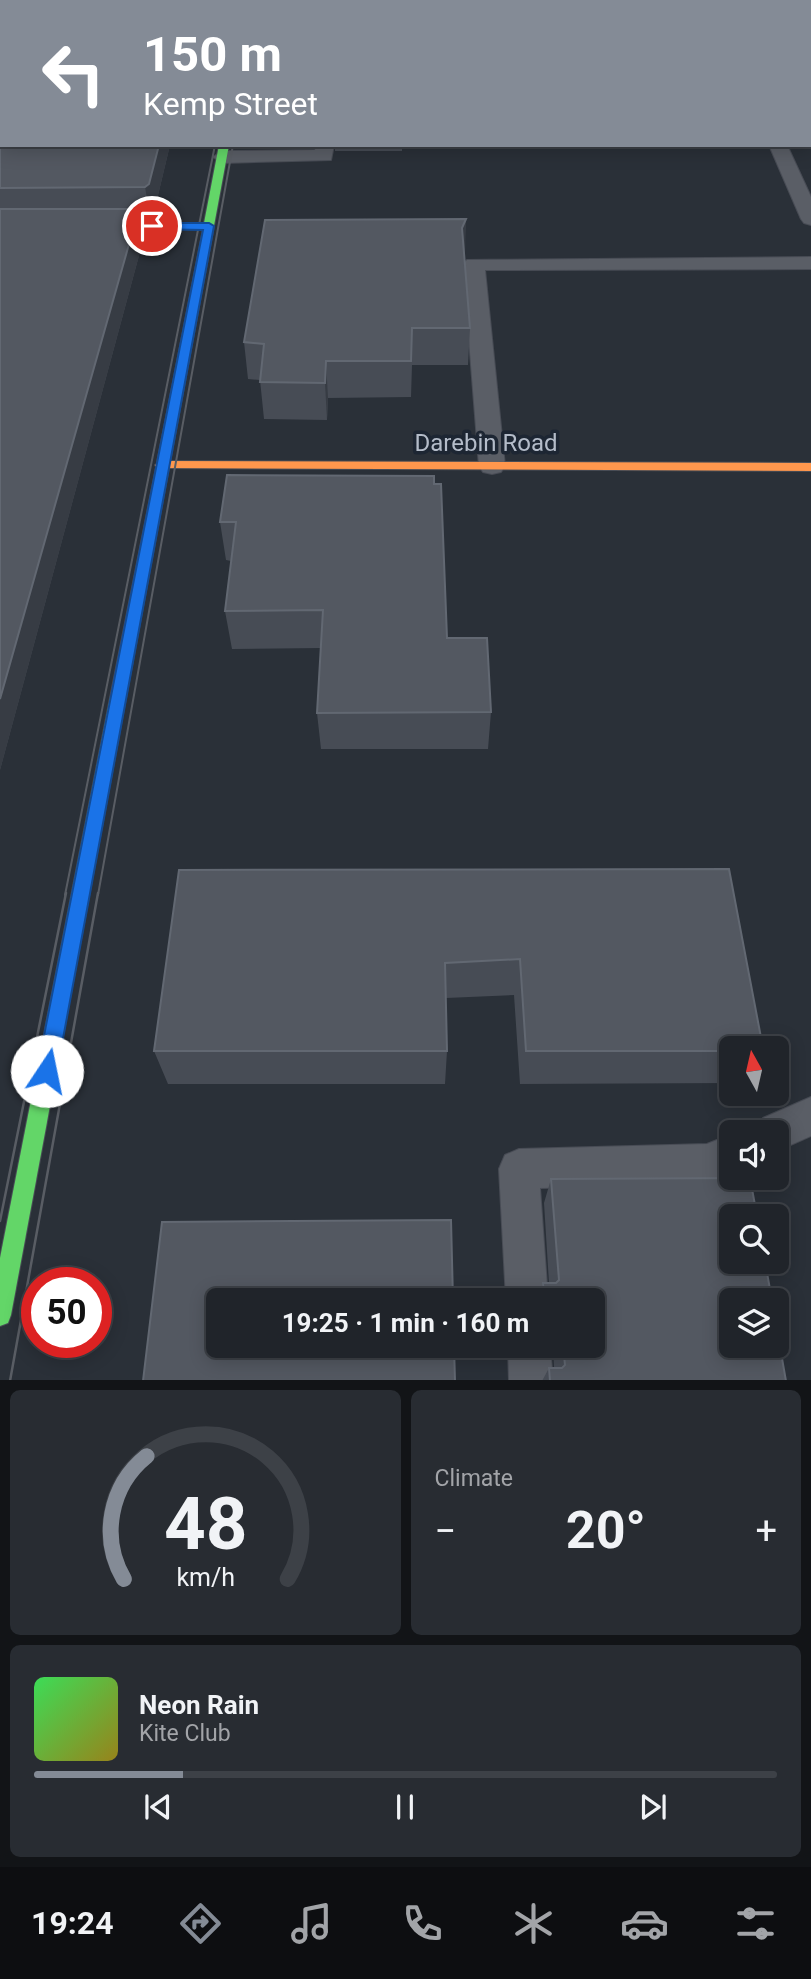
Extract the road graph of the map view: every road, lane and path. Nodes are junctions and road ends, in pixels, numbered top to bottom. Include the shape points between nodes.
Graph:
1 (325, 147) edge
2 (779, 147) edge
3 (223, 151) edge
4 (811, 219) edge
5 (209, 226) junction
6 (0, 227) edge
7 (811, 263) edge
8 (162, 465) junction
9 (492, 466) junction
10 (811, 467) edge
11 (811, 1116) edge
12 (789, 1126) edge
13 (719, 1159) edge
14 (526, 1288) edge
15 (0, 1315) edge
16 (530, 1358) edge
17 (531, 1380) edge

1 - 3 lane via 324,156
2 - 4 lane
3 - 5 main road
5 - 6 main road
5 - 8 main road
7 - 9 lane via 474,264
8 - 9 main road, Darebin Road
8 - 15 main road
9 - 10 main road, Darebin Road
11 - 12 lane
13 - 14 lane via 708,1164 519,1169
16 - 17 lane

